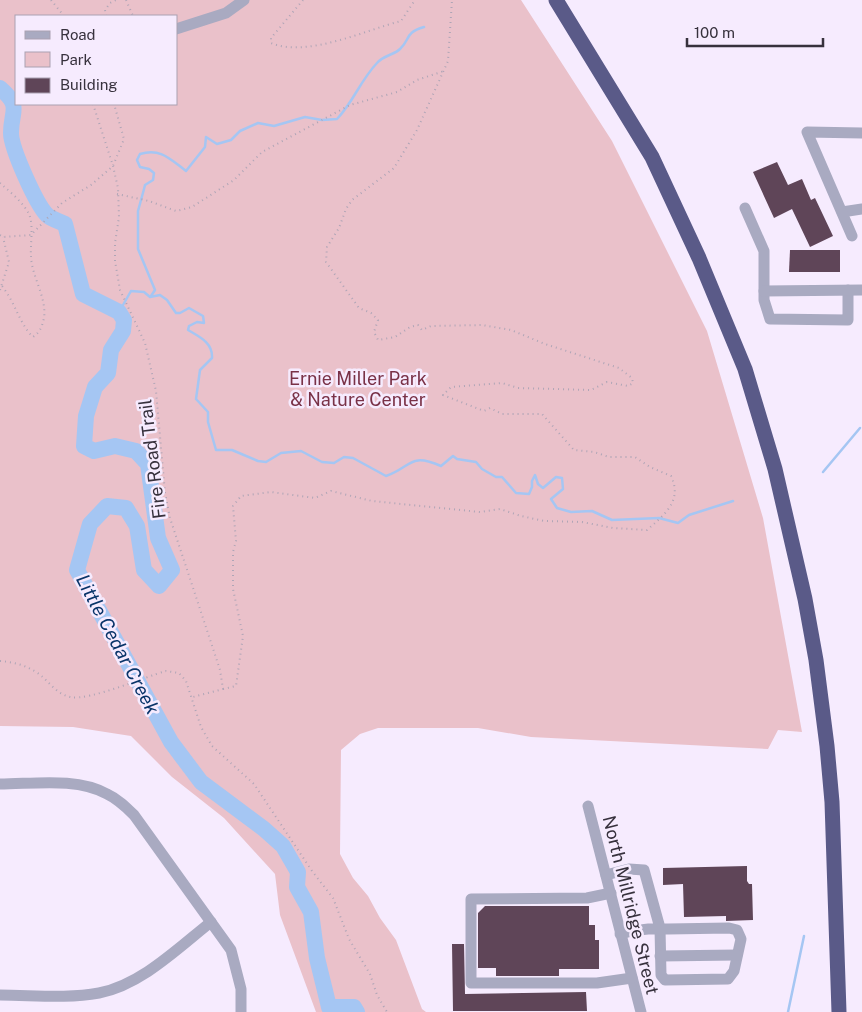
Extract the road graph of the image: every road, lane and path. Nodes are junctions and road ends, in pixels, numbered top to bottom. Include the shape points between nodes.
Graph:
1 (51, 0) edge
2 (116, 0) edge
3 (126, 0) edge
4 (244, 0) edge
5 (303, 0) edge
6 (415, 0) edge
7 (452, 0) edge
8 (556, 0) edge
9 (63, 15) edge
10 (106, 15) edge
11 (133, 15) edge
12 (178, 28) edge
13 (444, 71) junction
14 (93, 105) edge
15 (114, 105) edge
16 (862, 133) edge
17 (113, 166) junction
18 (0, 183) edge
19 (117, 194) junction
20 (745, 208) dead end
21 (862, 208) edge
22 (842, 212) junction
23 (31, 235) junction
24 (0, 236) edge
25 (852, 236) dead end
26 (3, 237) junction
27 (2, 286) junction
28 (0, 290) edge
29 (848, 290) junction
30 (862, 290) edge
31 (764, 291) junction
32 (0, 661) edge
33 (224, 688) junction
34 (193, 698) junction
35 (0, 784) edge
36 (588, 806) dead end
37 (606, 874) junction
38 (611, 893) junction
39 (211, 922) junction
40 (660, 928) junction
41 (620, 934) junction
42 (737, 955) junction
43 (660, 956) junction
44 (632, 978) junction
45 (0, 995) edge
46 (241, 1012) edge
47 (387, 1012) edge
48 (641, 1012) edge
49 (839, 1012) edge

1 - 9 path
2 - 10 path via 105,10
3 - 11 path
4 - 12 street via 226,13
5 - 6 path via 271,38 271,43 321,46 401,21
7 - 13 path via 448,61
8 - 49 highway via 652,157 700,258 745,369 775,469 805,599 824,720 832,802
13 - 19 path via 417,80 397,92 350,105 262,152 234,180 192,207 176,211
13 - 33 path via 417,130 394,168 352,200 346,209 327,247 326,262 359,308 378,320 374,332 378,340 395,337 410,326 418,325 422,330 431,326 482,325 511,330 618,368 632,378 633,383 628,386 607,382 591,390 518,388 502,383 451,387 443,395 484,412 490,408 502,414 542,414 574,450 609,457 635,457 650,468 671,476 675,497 670,510 647,530 544,521 500,509 480,512 372,501 331,491 314,498 272,492 241,496 234,506 234,590 243,636 236,686
14 - 17 path, Fire Road Trail
15 - 17 path via 124,139
16 - 22 street via 807,132
17 - 19 path, Fire Road Trail
17 - 23 path via 91,186 62,203
18 - 23 path via 30,215
19 - 33 path, Fire Road Trail via 119,217 115,261 122,295 145,343 156,392 170,518
20 - 31 street via 764,251
21 - 22 street
22 - 25 street
23 - 26 path
23 - 27 path via 34,274 44,304 40,332 33,337 23,327 19,311
24 - 26 path
26 - 27 path via 9,262
27 - 28 path
29 - 30 street
29 - 31 street
29 - 31 street via 848,320 770,320
32 - 34 path via 14,662 37,672 55,690 70,697 85,697 166,671 179,673
33 - 34 path
34 - 47 path via 212,746 254,784 333,898 349,940 370,974
35 - 39 street via 79,785 114,798 134,815
36 - 37 street, North Millridge Street
37 - 38 street, North Millridge Street
37 - 40 street via 629,869 644,870
38 - 41 street, North Millridge Street
38 - 44 street via 587,898 471,899 471,983 597,983
39 - 45 street via 151,968 114,989 86,994
39 - 46 street via 226,941 235,961 241,989
40 - 41 street via 647,927
40 - 42 street via 733,928 741,939
40 - 43 street
41 - 44 street, North Millridge Street
42 - 43 street
42 - 43 street via 734,971 728,979 667,980 661,975
44 - 48 street, North Millridge Street

